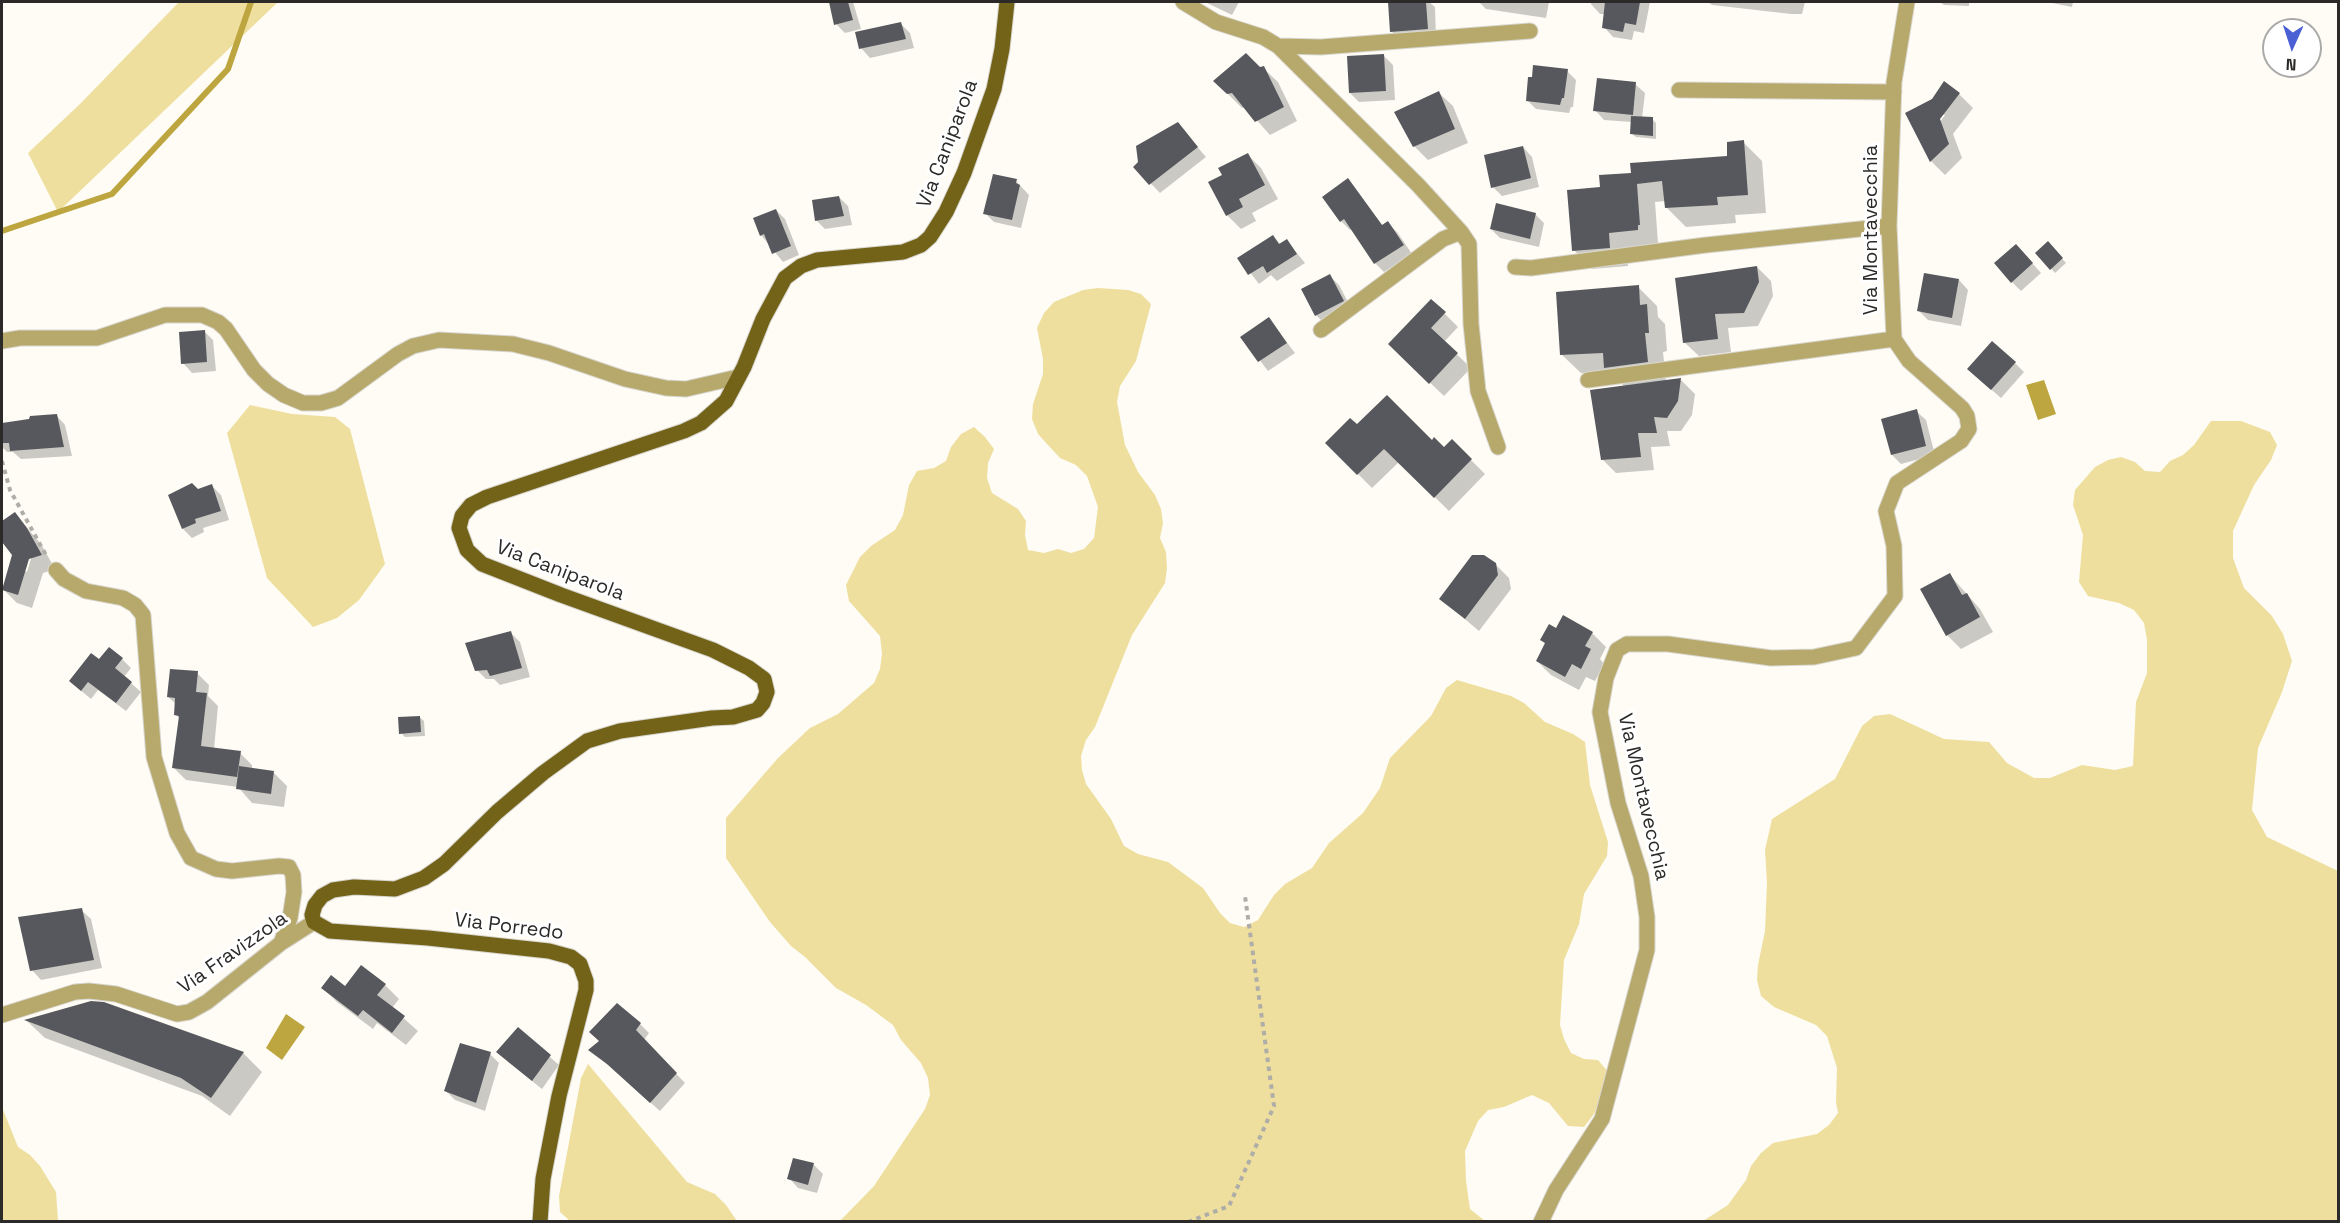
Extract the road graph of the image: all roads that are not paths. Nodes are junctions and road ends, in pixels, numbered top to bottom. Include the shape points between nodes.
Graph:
1 (1007, 2) edge
2 (1183, 2) edge
3 (1907, 2) edge
4 (1530, 31) dead end
5 (1278, 46) junction
6 (1678, 90) dead end
7 (1894, 92) junction
8 (1889, 226) junction
9 (1461, 232) junction
10 (1515, 267) dead end
11 (1321, 330) dead end
12 (1894, 339) junction
13 (2, 341) edge
14 (738, 377) junction
15 (1587, 380) dead end
16 (1498, 447) dead end
17 (56, 570) road end
18 (314, 921) junction
19 (281, 943) junction
20 (2, 1015) edge
21 (540, 1221) edge
22 (1541, 1221) edge

1 - 14 main road, Via Caniparola via 993,89 964,173 930,237 903,252 831,257 801,266 785,278 776,292
2 - 5 street via 1216,22
3 - 7 street, Via Montavecchia
4 - 5 street via 1321,47
5 - 9 street
6 - 7 street
7 - 8 street, Via Montavecchia
8 - 10 street
8 - 12 street, Via Montavecchia
9 - 11 street via 1443,239
9 - 16 street via 1470,253 1471,324 1478,391
12 - 15 street
12 - 22 street, Via Montavecchia via 1909,361 1962,408 1969,429 1961,441 1897,483 1886,512 1894,546 1894,596 1856,648 1814,657 1771,658 1668,645 1627,644 1617,650 1606,678 1600,712 1618,803 1641,876 1647,950 1602,1119 1556,1190
13 - 14 street via 98,338 165,315 202,315 226,329 268,384 303,403 338,398 398,354 439,340 513,344 625,380 666,388 686,389
14 - 18 main road, Via Caniparola via 726,401 701,423 487,497 471,505 459,528 467,550 483,564 713,650 749,668 764,680 767,692 763,703 757,710 733,717 620,731 587,741 533,781 424,878 395,889 333,890 318,900
17 - 19 street via 86,591 123,598 143,615 154,757 177,833 191,858 216,869 289,867 294,892
18 - 19 street, Via Fravizzola
18 - 21 main road, Via Porredo via 340,933 428,938 559,953 580,964 586,990 557,1107 543,1179
19 - 20 street, Via Fravizzola via 189,1012 171,1012 101,991 75,992

